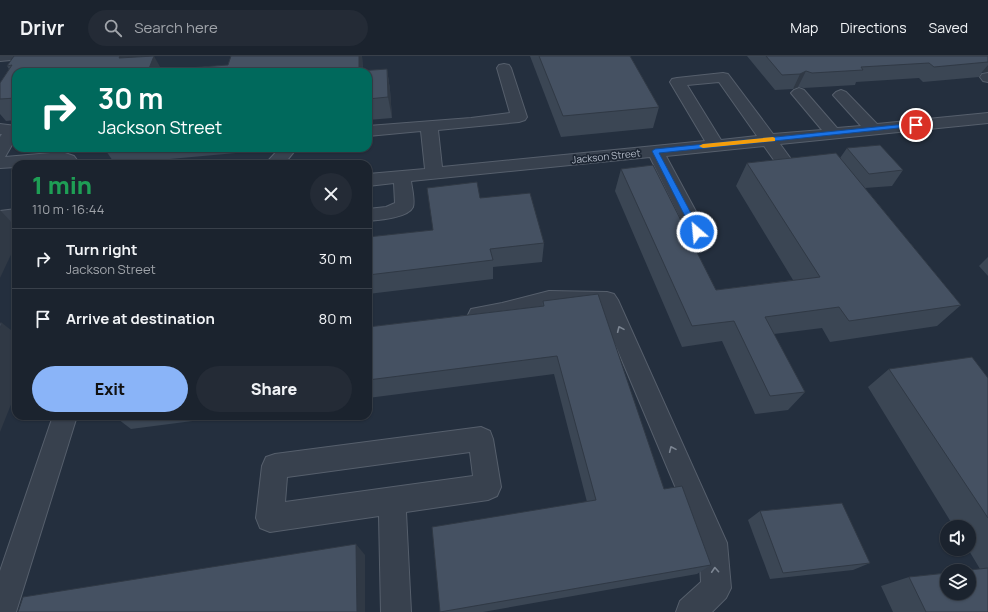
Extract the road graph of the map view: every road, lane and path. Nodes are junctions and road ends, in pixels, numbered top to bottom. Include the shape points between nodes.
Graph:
1 (17, 56) edge
2 (0, 57) edge
3 (504, 68) dead end
4 (799, 93) dead end
5 (841, 95) dead end
6 (988, 118) edge
7 (429, 126) junction
8 (0, 129) edge
9 (873, 129) junction
10 (372, 131) edge
11 (833, 133) junction
12 (768, 140) junction
13 (716, 145) junction
14 (655, 151) junction
15 (285, 152) edge
16 (0, 153) edge
17 (31, 160) edge
18 (68, 160) edge
19 (278, 160) edge
20 (12, 162) edge
21 (0, 163) edge
22 (787, 166) edge
23 (434, 173) junction
24 (402, 176) junction
25 (372, 180) edge
26 (372, 215) edge
27 (12, 216) edge
28 (0, 217) edge
29 (697, 232) dead end
30 (463, 317) edge
31 (64, 420) edge
32 (392, 501) junction
33 (1, 612) edge
34 (396, 612) edge
35 (691, 612) edge

1 - 2 street
3 - 7 street via 519,116
4 - 11 street
5 - 9 street
6 - 9 street, Jackson Street
7 - 10 street
7 - 23 street
8 - 16 street via 12,130
9 - 11 street, Jackson Street
11 - 12 street, Jackson Street
12 - 13 street, Jackson Street
12 - 13 street via 723,77 677,82
12 - 22 street
13 - 14 street, Jackson Street
14 - 23 street, Jackson Street
14 - 29 street
15 - 19 street
17 - 18 street via 62,157
20 - 21 street
23 - 24 street, Jackson Street
24 - 25 street, Jackson Street
24 - 26 street via 404,206 389,213
27 - 28 street
35 -> 30 street via 716,588 713,543 607,300 549,299 502,312
31 - 33 street
32 - 32 street via 488,487 481,439 275,466 270,518
32 - 34 street

